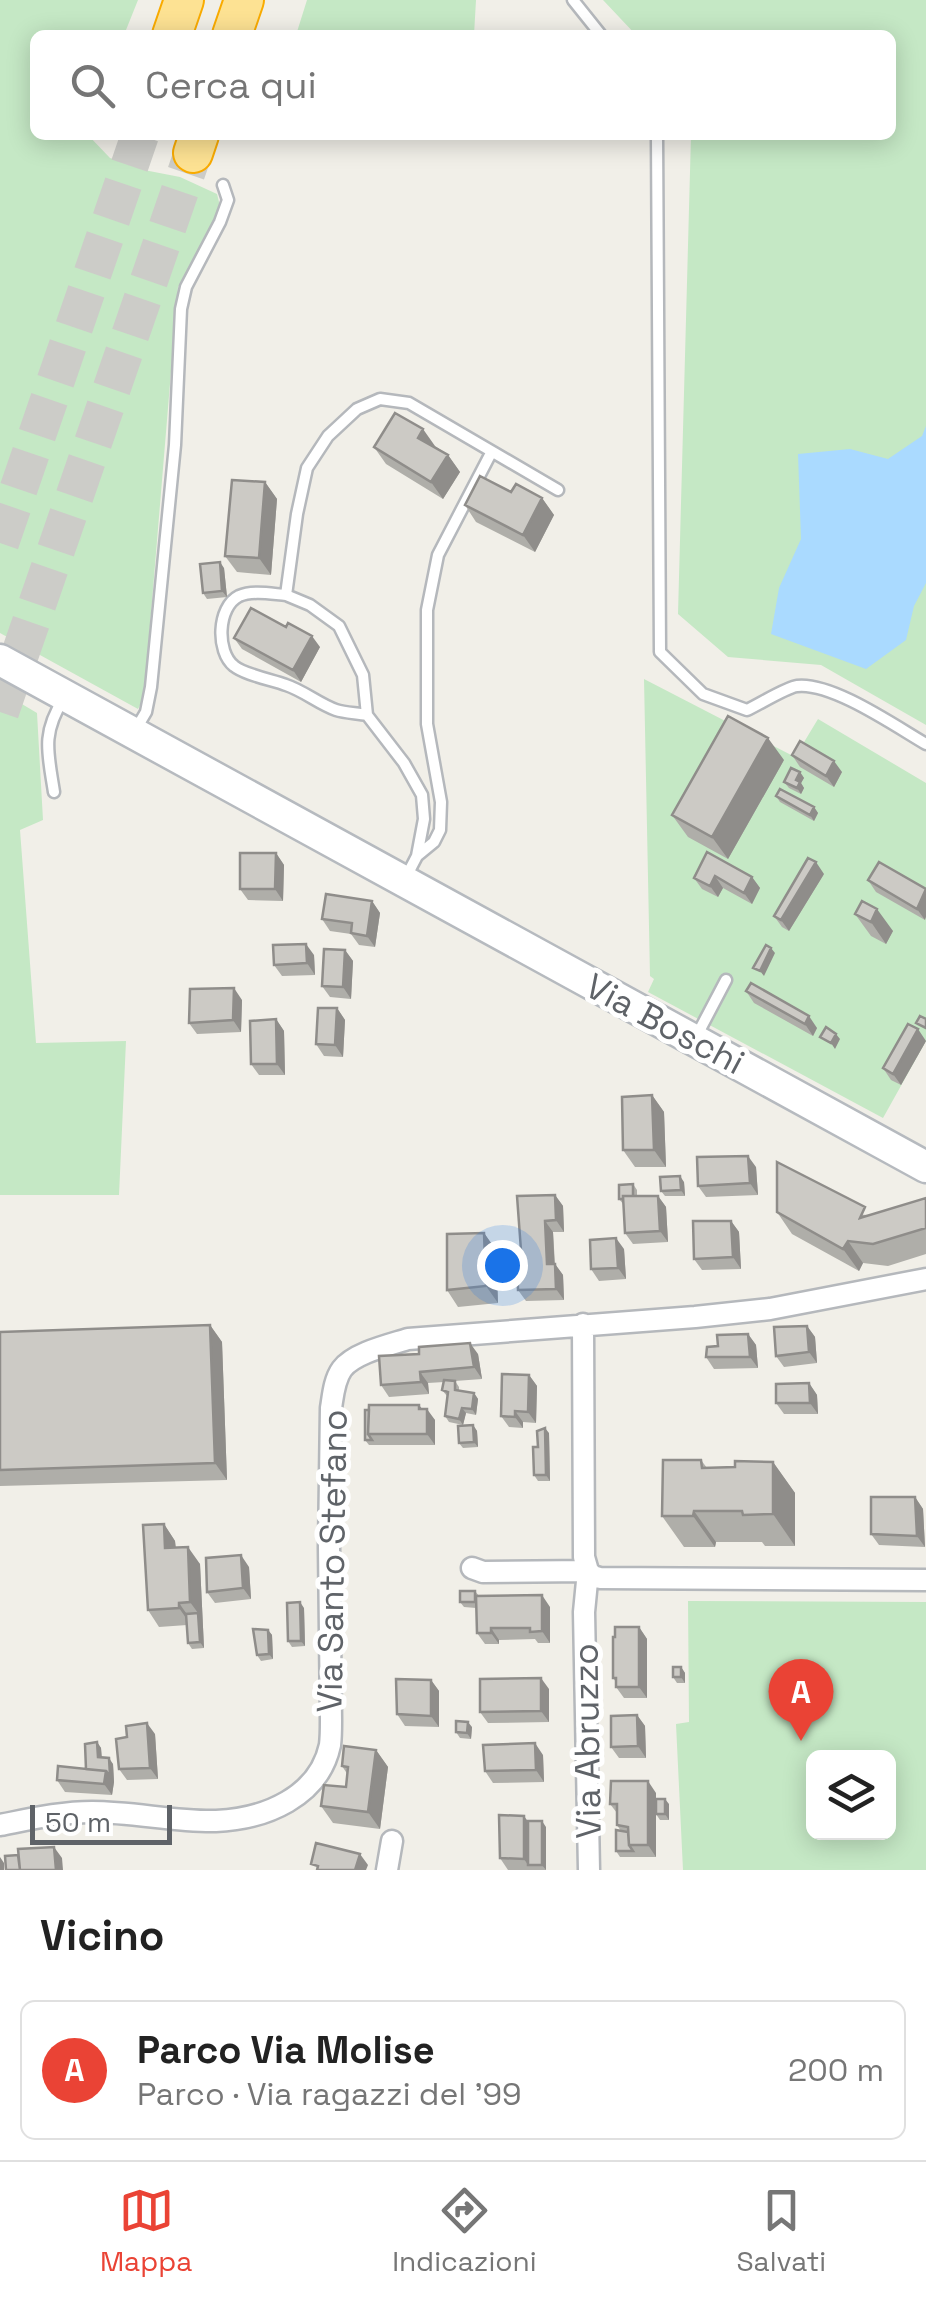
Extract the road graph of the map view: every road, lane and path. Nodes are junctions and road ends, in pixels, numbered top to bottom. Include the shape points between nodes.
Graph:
1 (184, 0) edge
2 (244, 0) edge
3 (573, 0) edge
4 (174, 30) edge
5 (234, 30) edge
6 (597, 30) edge
7 (657, 140) edge
8 (223, 185) dead end
9 (491, 453) junction
10 (558, 490) dead end
11 (286, 595) junction
12 (0, 660) edge
13 (66, 696) junction
14 (367, 715) junction
15 (133, 734) junction
16 (926, 744) edge
17 (54, 792) dead end
18 (410, 869) junction
19 (726, 980) dead end
20 (694, 1040) junction
21 (926, 1167) edge
22 (926, 1278) edge
23 (584, 1324) junction
24 (472, 1568) dead end
25 (588, 1571) junction
26 (926, 1580) edge
27 (0, 1825) edge
28 (392, 1841) dead end
29 (388, 1870) edge
30 (590, 1870) edge

1 - 4 highway
2 - 5 highway
3 - 6 lane
7 - 16 lane via 660,652 704,694 747,710 794,686 820,688
8 - 15 lane via 228,200 181,309 151,687
9 - 10 lane
9 - 11 lane via 409,403 380,399 357,410 307,468
9 - 18 lane via 438,555 427,610 428,724 442,802 440,830
11 - 14 lane via 339,626 363,674
11 - 14 lane via 239,596 228,606 222,640 227,656 235,667 336,710
12 - 13 main road, Via Boschi
13 - 15 main road, Via Boschi
13 - 17 lane via 46,742
14 - 18 lane via 422,794 424,819
15 - 18 main road, Via Boschi
18 - 20 main road, Via Boschi
19 - 20 lane
20 - 21 main road, Via Boschi
22 - 23 street, Via Santo Stefano via 770,1308
23 - 25 street, Via Abruzzo
23 - 27 street, Via Santo Stefano via 408,1339 342,1368 331,1408 330,1744 304,1791 241,1818 94,1812
24 - 25 street
25 - 26 street via 600,1578
25 - 30 street, Via Abruzzo
28 - 29 street

